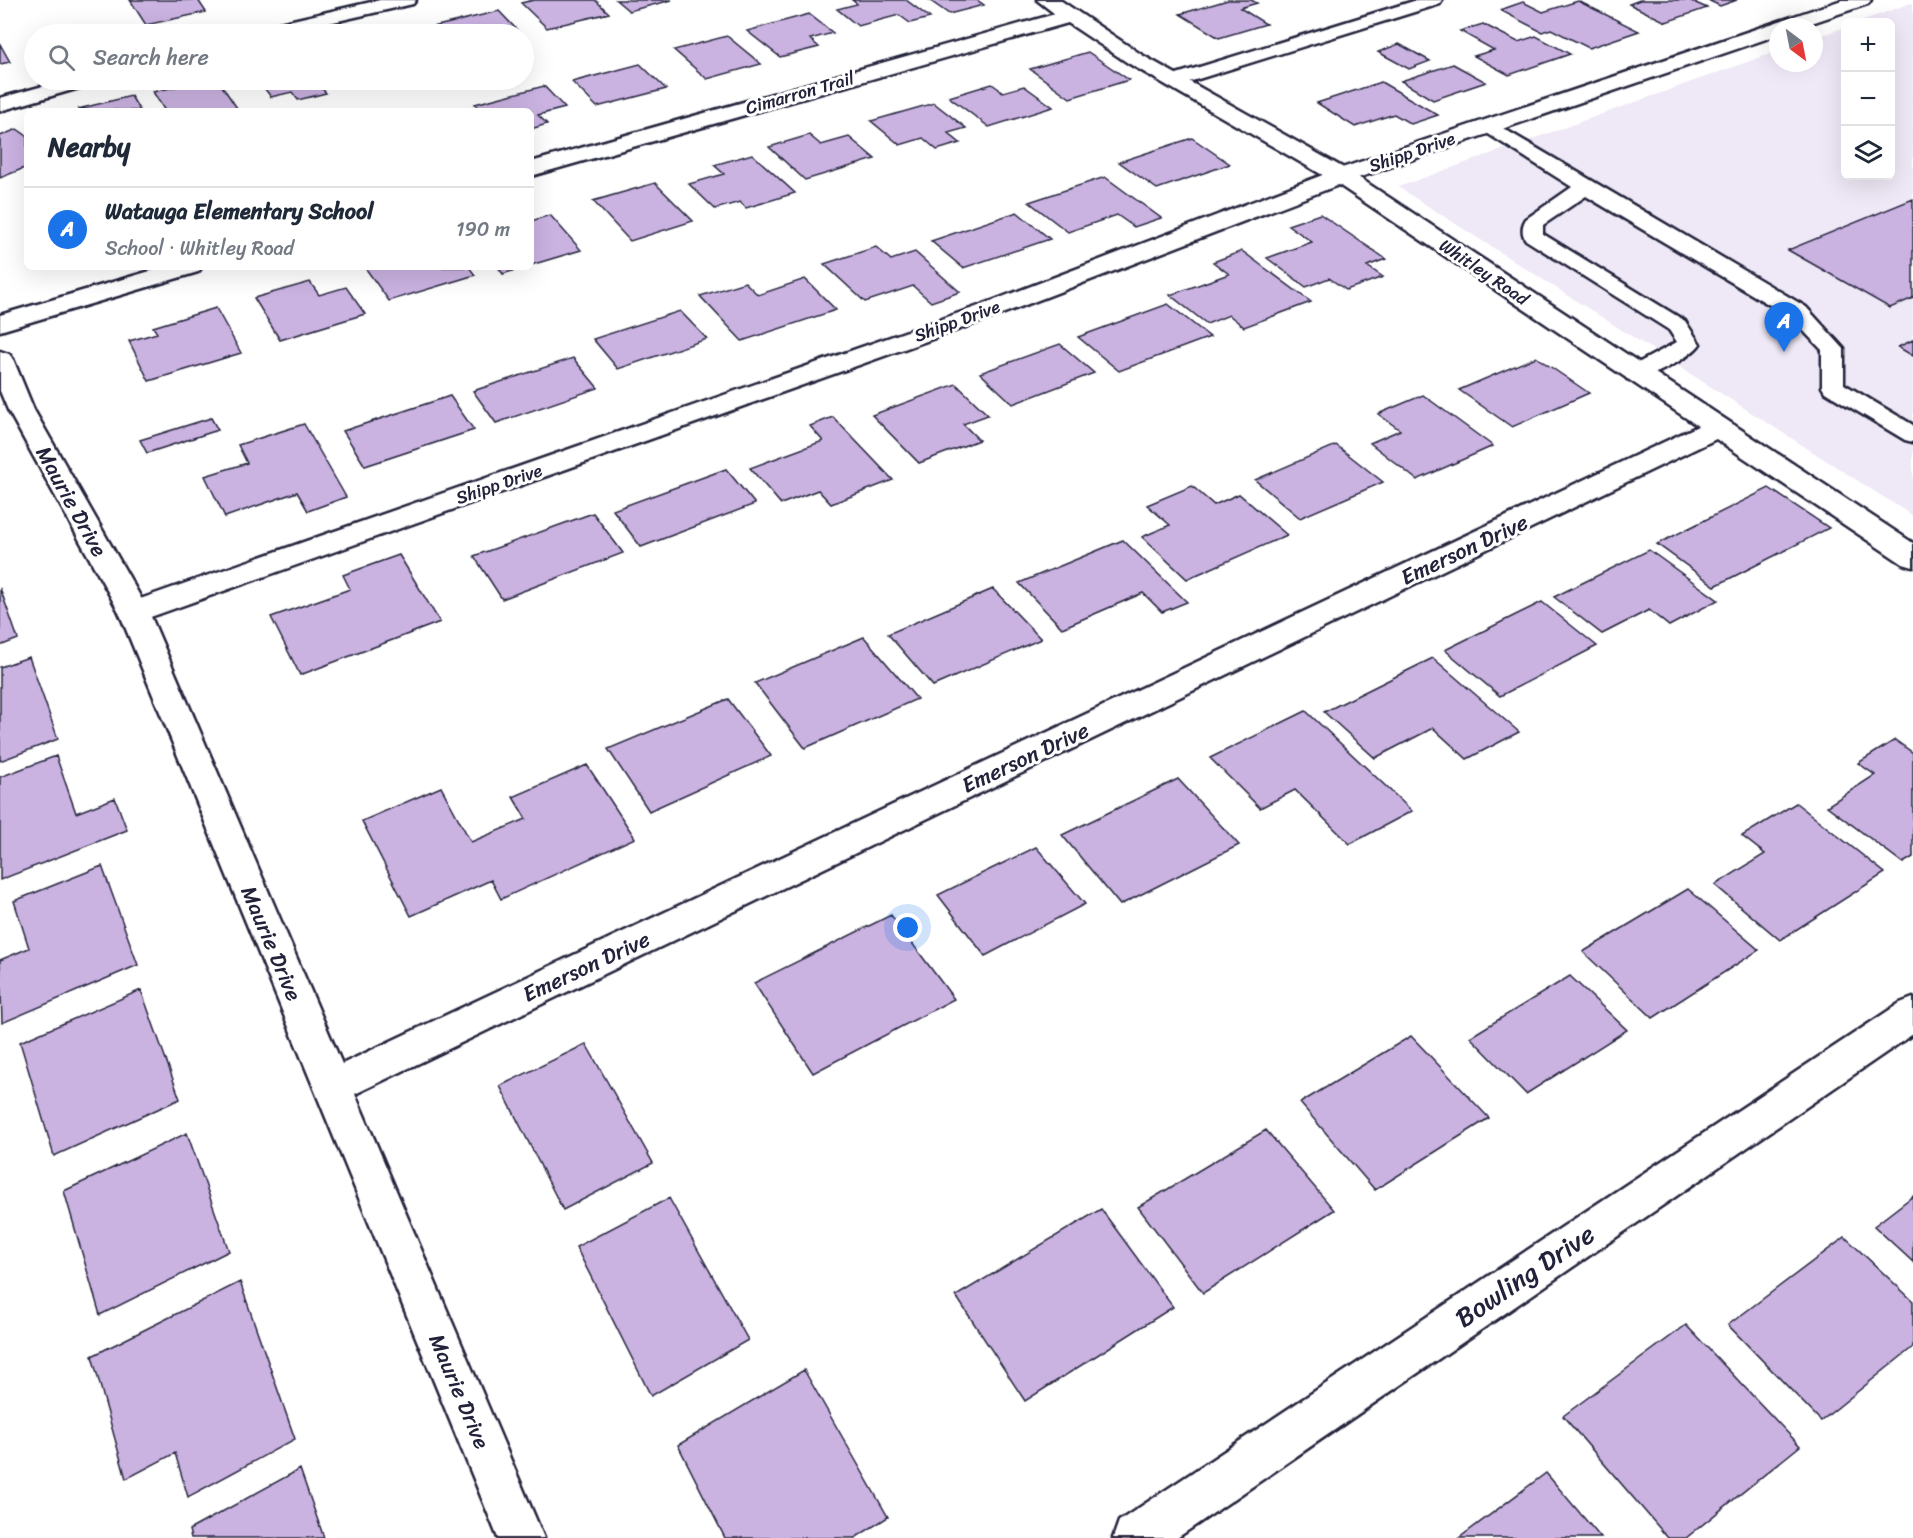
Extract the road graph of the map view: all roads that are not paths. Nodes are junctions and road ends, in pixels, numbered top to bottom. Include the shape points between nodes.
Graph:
1 (406, 0) edge
2 (1047, 0) edge
3 (1434, 0) edge
4 (1861, 0) edge
5 (1069, 16) junction
6 (1808, 18) edge
7 (300, 24) edge
8 (1769, 31) edge
9 (1173, 81) junction
10 (52, 90) edge
11 (0, 105) edge
12 (1489, 126) junction
13 (534, 168) edge
14 (1341, 176) junction
15 (1585, 187) junction
16 (180, 270) edge
17 (0, 323) edge
18 (0, 359) edge
19 (1635, 374) junction
20 (1717, 428) junction
21 (1913, 435) edge
22 (1913, 557) edge
23 (134, 612) junction
24 (1913, 1014) edge
25 (332, 1087) junction
26 (521, 1538) edge
27 (1136, 1538) edge

1 - 7 street
2 - 5 street, Whitley Road
3 - 9 lane
4 - 6 street, Shipp Drive
5 - 9 street, Whitley Road
5 - 13 street, Cimarron Trail
8 - 12 street, Shipp Drive
9 - 14 street, Whitley Road
10 - 11 street
12 - 14 street, Shipp Drive
12 - 15 lane
14 - 19 street, Whitley Road
14 - 23 street, Shipp Drive via 985,312
15 - 19 lane via 1533,222 1533,236 1677,326 1689,344
15 - 21 lane via 1798,312 1833,349 1833,387
16 - 17 street
18 - 23 street, Maurie Drive via 21,410
19 - 20 street, Whitley Road
20 - 22 street, Whitley Road
20 - 25 street, Emerson Drive
23 - 25 street, Maurie Drive
24 - 27 street, Bowling Drive
25 - 26 street, Maurie Drive

